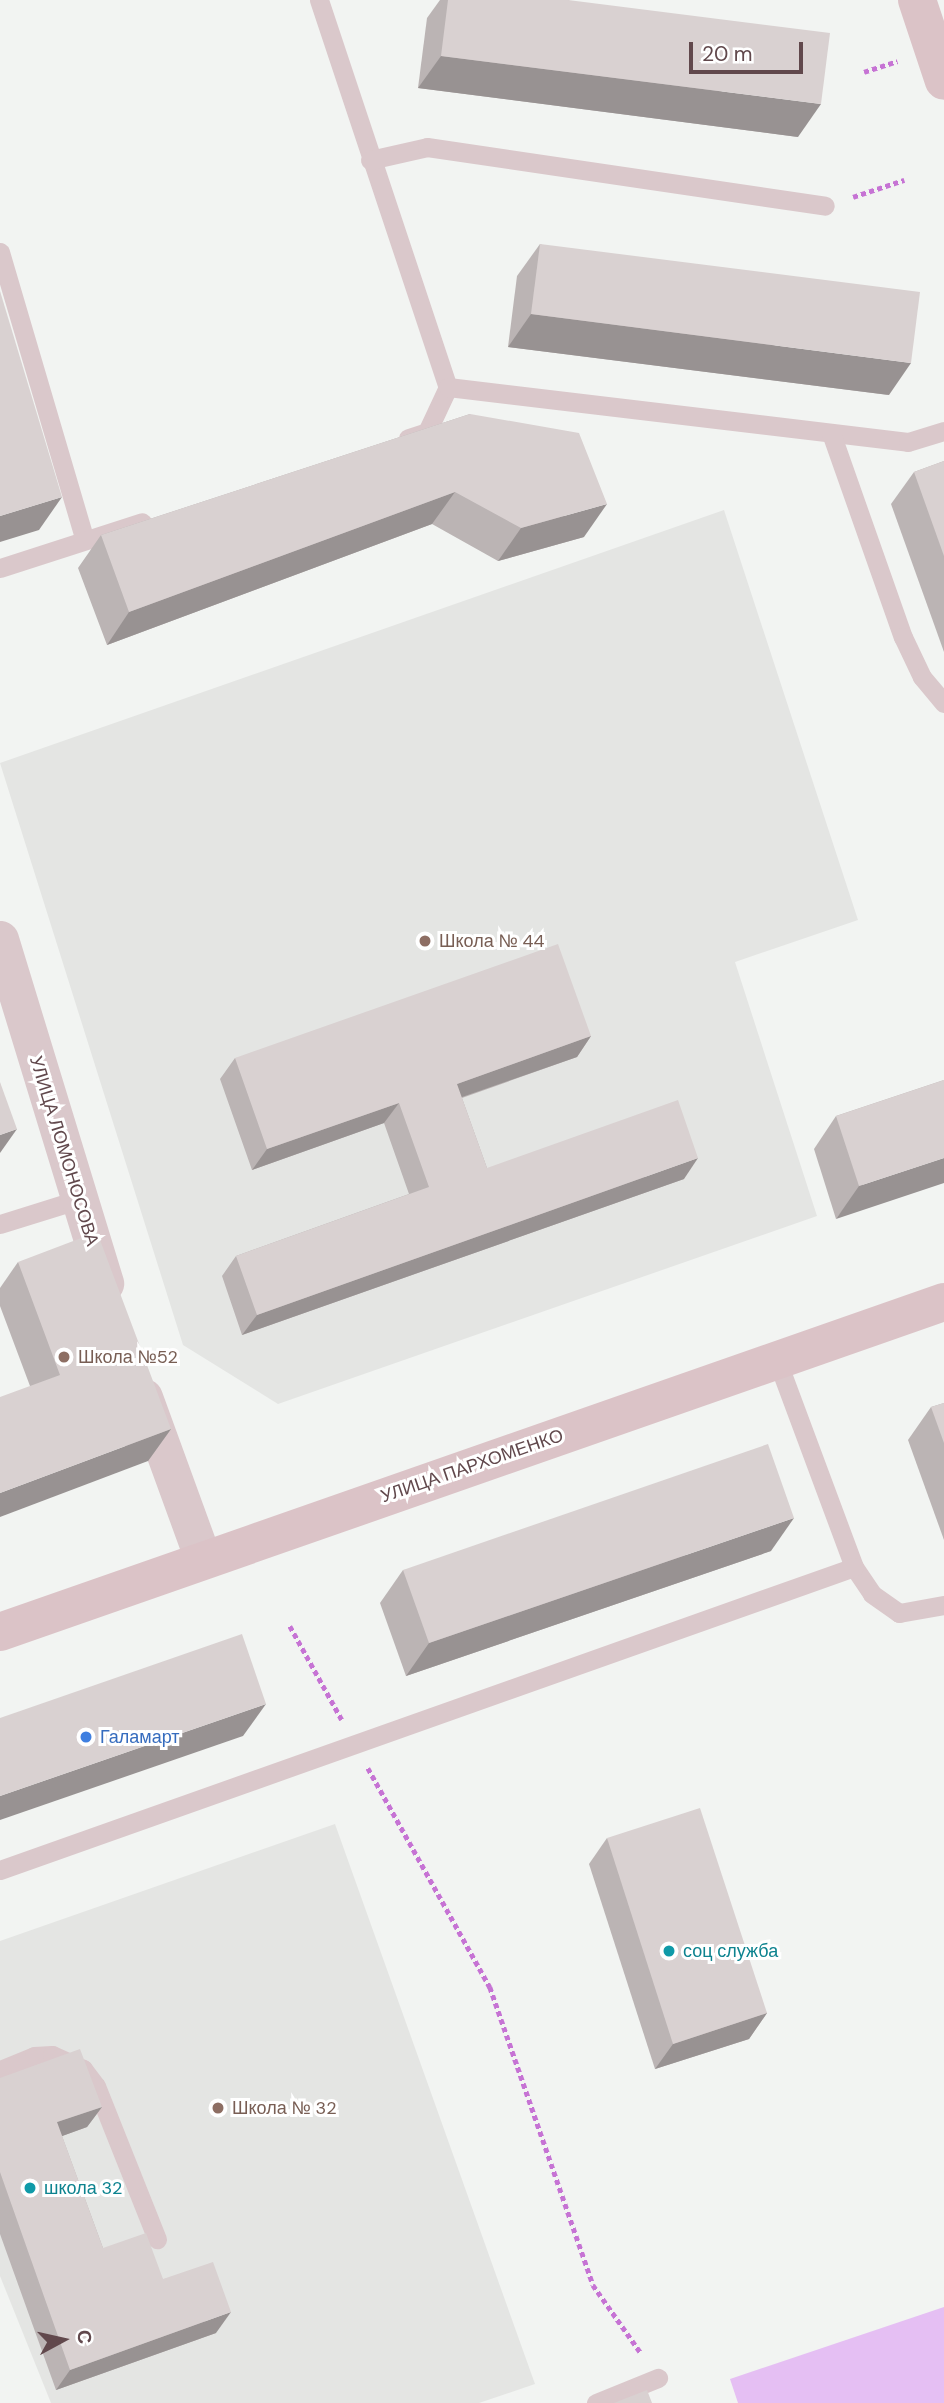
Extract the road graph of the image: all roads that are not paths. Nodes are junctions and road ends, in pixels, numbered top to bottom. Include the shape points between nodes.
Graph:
1 (319, 0) edge
2 (916, 0) edge
3 (944, 81) edge
4 (370, 160) junction
5 (825, 206) road end
6 (0, 252) edge
7 (448, 387) junction
8 (944, 431) edge
9 (831, 433) junction
10 (388, 445) edge
11 (164, 515) edge
12 (85, 540) junction
13 (0, 568) edge
14 (944, 703) edge
15 (0, 939) edge
16 (6, 982) edge
17 (77, 1200) junction
18 (0, 1224) edge
19 (944, 1302) edge
20 (114, 1310) edge
21 (130, 1359) edge
22 (777, 1360) junction
23 (203, 1559) junction
24 (854, 1567) junction
25 (944, 1605) edge
26 (0, 1632) edge
27 (0, 1870) edge
28 (0, 2070) edge
29 (157, 2239) dead end
30 (658, 2378) road end
31 (596, 2403) edge

1 - 4 lane
2 - 3 main road
4 - 5 lane via 427,147
4 - 7 lane
6 - 12 lane
7 - 9 lane
7 - 10 lane via 427,432
8 - 9 lane via 908,442
9 - 14 lane via 903,638 922,677
11 - 12 lane
12 - 13 lane
15 - 16 street, УЛИЦА ЛОМОНОСОВА
16 - 17 street, УЛИЦА ЛОМОНОСОВА
17 - 18 lane
17 - 20 street, УЛИЦА ЛОМОНОСОВА
19 - 22 main road, УЛИЦА ПАРХОМЕНКО
21 - 23 street
22 - 23 main road, УЛИЦА ПАРХОМЕНКО
22 - 24 lane
23 - 26 main road, УЛИЦА ПАРХОМЕНКО
24 - 25 lane via 883,1606 899,1613
24 - 27 lane
28 - 29 lane via 34,2056 52,2055 83,2069 96,2086
30 - 31 lane

